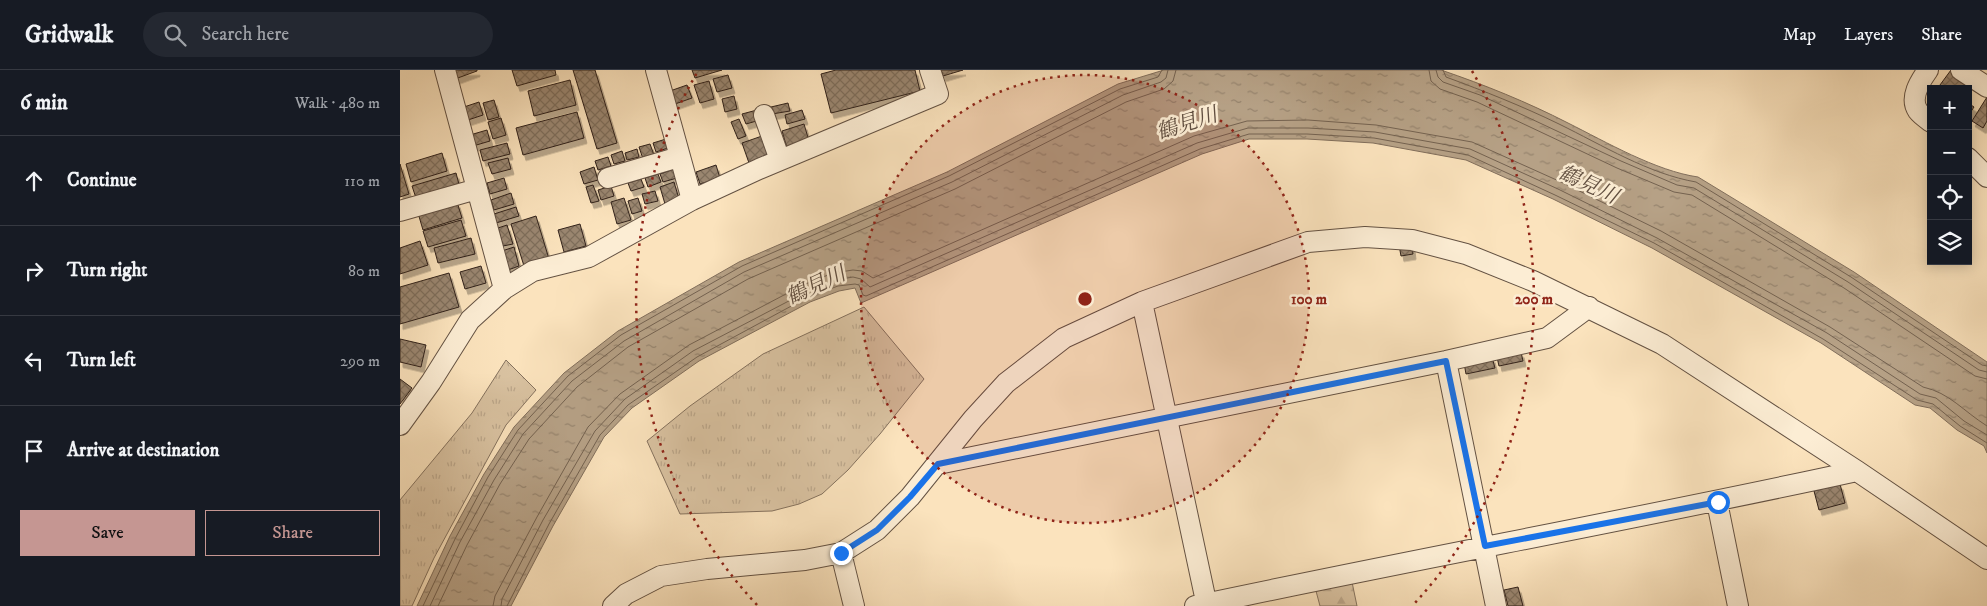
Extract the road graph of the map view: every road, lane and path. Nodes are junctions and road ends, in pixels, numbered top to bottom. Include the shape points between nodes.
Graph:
1 (445, 70) edge
2 (656, 70) edge
3 (930, 70) edge
4 (1928, 70) edge
5 (1961, 70) edge
6 (1987, 87) edge
7 (764, 114) dead end
8 (1927, 119) edge
9 (679, 157) junction
10 (780, 160) junction
11 (1972, 162) edge
12 (1987, 177) edge
13 (615, 181) dead end
14 (477, 188) junction
15 (692, 200) junction
16 (400, 211) edge
17 (504, 289) junction
18 (1142, 302) junction
19 (1589, 307) junction
20 (1446, 361) junction
21 (1166, 417) junction
22 (400, 425) edge
23 (938, 464) junction
24 (1857, 471) junction
25 (1718, 502) junction
26 (1485, 546) junction
27 (841, 553) junction
28 (1987, 559) edge
29 (1203, 605) edge
30 (614, 606) edge
31 (854, 606) edge
32 (1496, 606) edge
33 (1738, 606) edge

1 - 14 street
2 - 9 street
3 - 10 street via 938,94
4 - 8 street via 1914,96 1917,111
5 - 6 street
7 - 10 street
9 - 13 street
9 - 15 street
10 - 15 street
11 - 12 street
14 - 16 street
14 - 17 street
15 - 17 street via 588,257 533,271
17 - 22 street via 470,320
18 - 19 street via 1308,242 1365,237 1412,240 1466,254
18 - 21 street
18 - 23 street via 1064,338 1006,384
19 - 20 street via 1547,338
19 - 24 street via 1662,344
20 - 21 street
20 - 26 street
21 - 23 street
21 - 29 street
23 - 27 street via 877,530
24 - 25 street
24 - 28 street
25 - 26 street
25 - 33 street
26 - 29 street
26 - 32 street
27 - 30 street via 661,576 626,594
27 - 31 street

